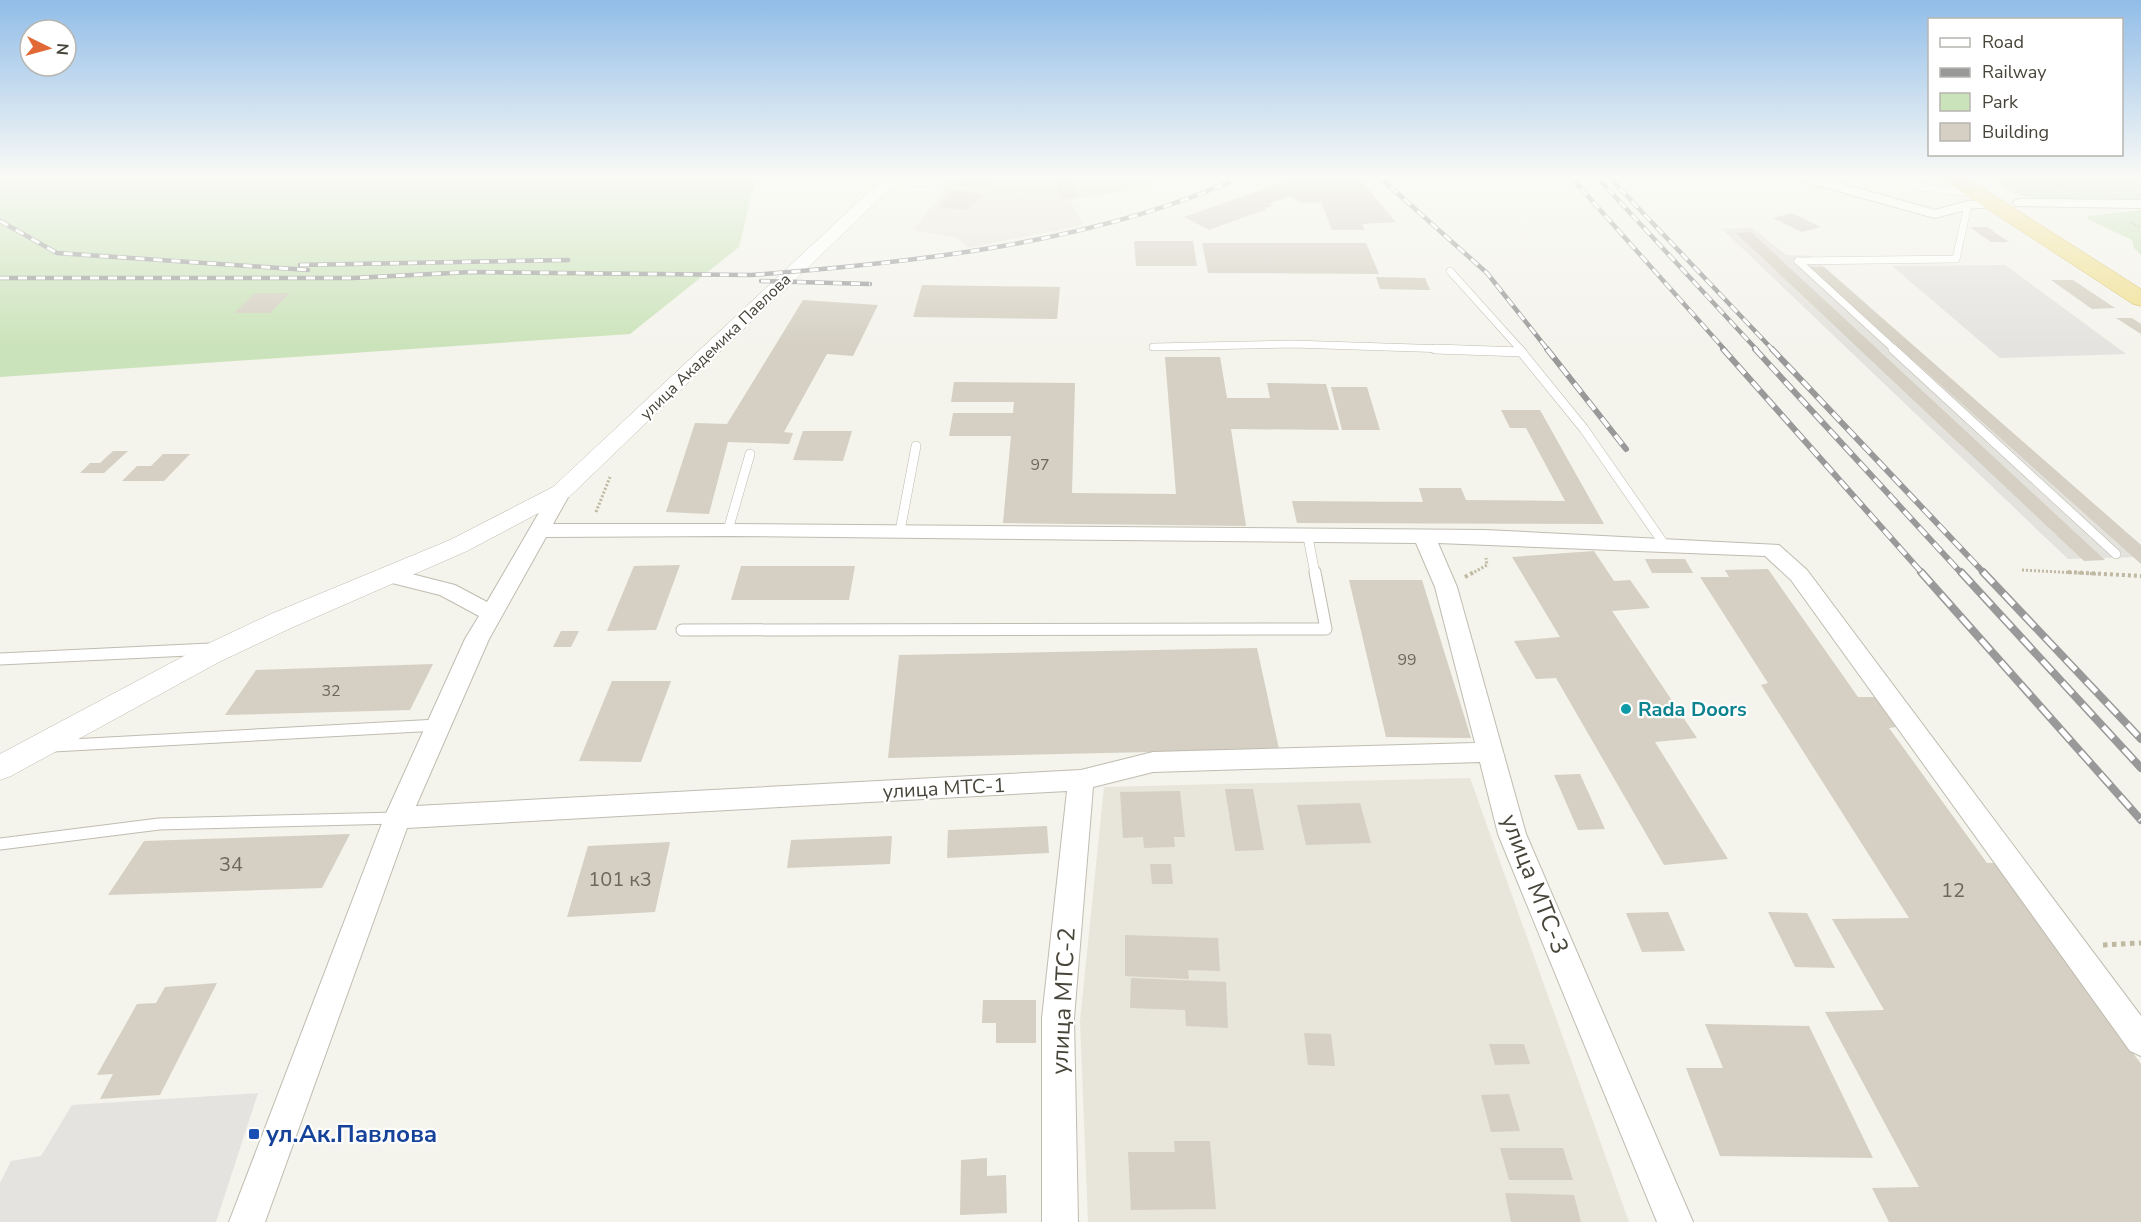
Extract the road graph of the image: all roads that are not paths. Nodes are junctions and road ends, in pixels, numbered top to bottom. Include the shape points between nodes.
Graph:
1 (835, 232) edge
2 (1965, 232) edge
3 (2036, 232) edge
4 (2067, 232) edge
5 (1450, 272) dead end
6 (2141, 278) edge
7 (2141, 299) edge
8 (1153, 347) dead end
9 (1521, 352) junction
10 (916, 446) dead end
11 (750, 454) dead end
12 (561, 492) junction
13 (728, 530) junction
14 (540, 531) junction
15 (900, 531) junction
16 (1424, 536) junction
17 (1308, 537) junction
18 (1664, 544) junction
19 (2116, 554) dead end
20 (388, 575) junction
21 (492, 614) junction
22 (682, 630) dead end
23 (223, 648) junction
24 (0, 659) edge
25 (438, 725) junction
26 (38, 747) junction
27 (1490, 752) junction
28 (0, 768) edge
29 (1081, 780) junction
30 (397, 818) junction
31 (0, 844) edge
32 (2141, 1041) edge
33 (247, 1222) edge
34 (1060, 1222) edge
35 (1675, 1222) edge

1 - 12 street, улица Академика Павлова
2 - 19 lane via 1956,259 1798,261
3 - 7 highway
4 - 6 highway
5 - 9 lane
8 - 9 lane via 1293,344
9 - 18 lane via 1584,429
10 - 15 lane
11 - 13 lane
12 - 14 street
12 - 20 street, улица Академика Павлова via 502,526
13 - 14 street
13 - 15 street
14 - 21 street
15 - 17 street
16 - 17 street
16 - 18 street
16 - 27 street, улица МТС-3 via 1446,587
17 - 22 lane via 1326,629
18 - 32 street via 1771,550 1799,575
20 - 21 street via 447,590
20 - 23 street, улица Академика Павлова
21 - 25 street
23 - 24 lane
23 - 26 street, улица Академика Павлова via 125,697
25 - 26 lane
25 - 30 street
26 - 28 street, улица Академика Павлова
27 - 29 street, улица МТС-1 via 1153,762
27 - 35 street, улица МТС-3 via 1512,834
29 - 30 street, улица МТС-1
29 - 34 street, улица МТС-2 via 1058,1018
30 - 31 lane via 159,824
30 - 33 street

